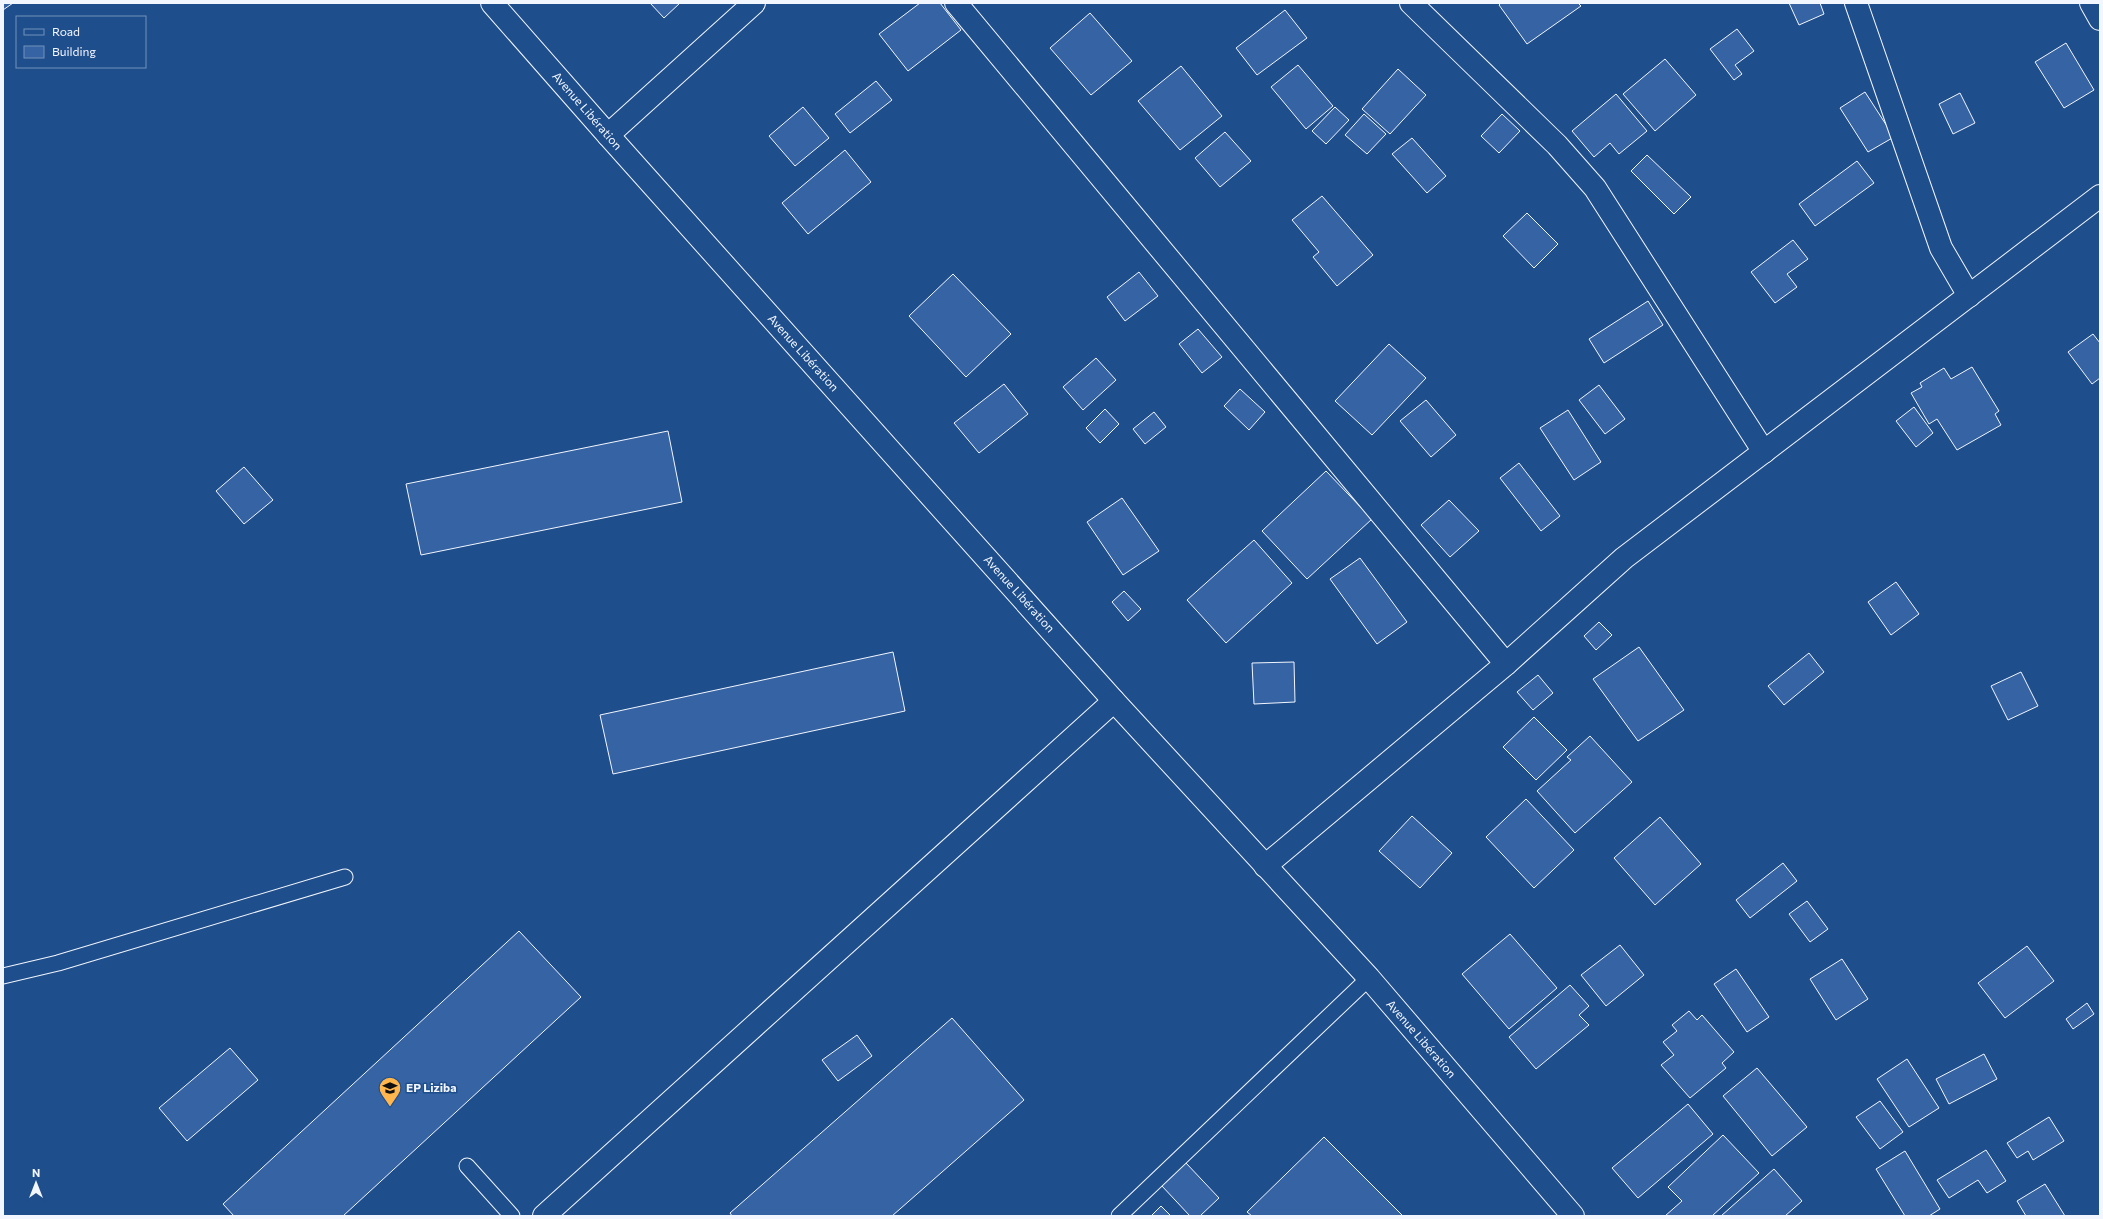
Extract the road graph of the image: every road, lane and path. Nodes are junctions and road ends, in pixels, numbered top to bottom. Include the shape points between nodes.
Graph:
1 (492, 3) edge
2 (754, 3) edge
3 (956, 3) edge
4 (1856, 3) edge
5 (2091, 3) edge
6 (1413, 4) edge
7 (2100, 20) edge
8 (608, 135) junction
9 (2100, 196) edge
10 (1969, 296) junction
11 (1764, 452) junction
12 (1506, 664) junction
13 (1114, 701) junction
14 (1266, 866) junction
15 (345, 877) dead end
16 (3, 976) edge
17 (1369, 978) junction
18 (467, 1166) dead end
19 (512, 1216) edge
20 (544, 1216) edge
21 (1119, 1216) edge
22 (1573, 1216) edge

1 - 8 street, Avenue Libération
2 - 8 street
3 - 12 street
4 - 10 street via 1941,248
5 - 7 street
6 - 11 street via 1557,145 1595,188
8 - 13 street, Avenue Libération
9 - 10 street
10 - 11 street
11 - 12 street via 1624,558
12 - 14 street
13 - 14 street, Avenue Libération
13 - 20 street
14 - 17 street, Avenue Libération
15 - 16 lane via 58,963
17 - 21 lane
17 - 22 street, Avenue Libération
18 - 19 lane

